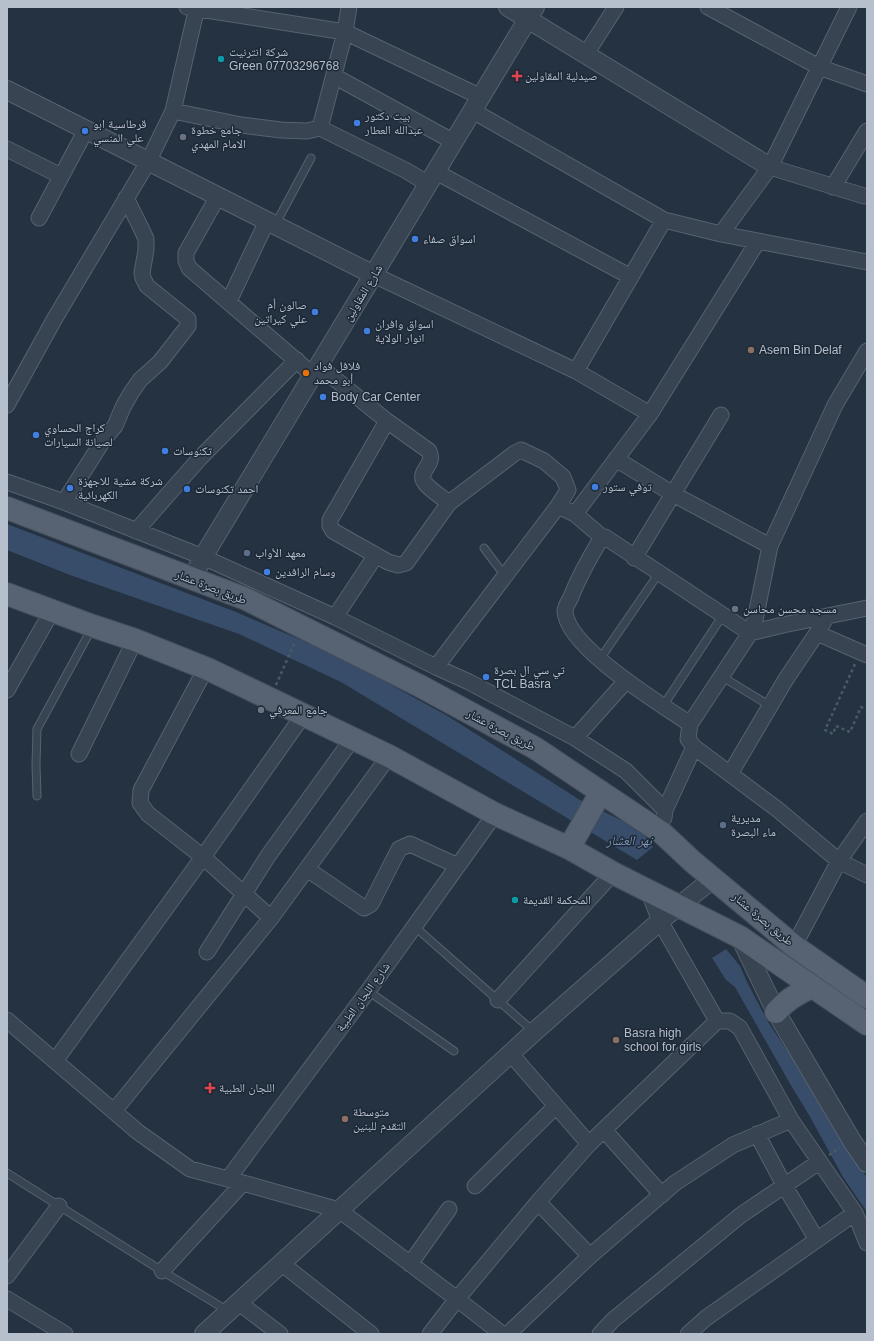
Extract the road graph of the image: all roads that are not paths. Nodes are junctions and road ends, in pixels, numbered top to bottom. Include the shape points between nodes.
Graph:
1 (349, 7) edge
2 (508, 7) edge
3 (616, 7) edge
4 (708, 7) edge
5 (849, 7) edge
6 (194, 8) edge
7 (532, 13) edge
8 (344, 32) junction
9 (586, 54) junction
10 (819, 67) junction
11 (334, 76) junction
12 (867, 84) edge
13 (7, 90) edge
14 (477, 104) junction
15 (173, 111) junction
16 (320, 128) junction
17 (86, 130) junction
18 (867, 131) edge
19 (454, 142) junction
20 (7, 149) edge
21 (311, 158) dead end
22 (148, 162) junction
23 (770, 167) junction
24 (61, 176) junction
25 (432, 178) junction
26 (833, 187) junction
27 (218, 196) junction
28 (864, 196) dead end
29 (126, 198) junction
30 (39, 218) dead end
31 (664, 220) junction
32 (271, 223) junction
33 (721, 234) junction
34 (758, 241) junction
35 (867, 262) edge
36 (374, 275) junction
37 (631, 277) junction
38 (229, 301) junction
39 (867, 351) edge
40 (297, 360) junction
41 (316, 370) junction
42 (576, 371) junction
43 (7, 405) edge
44 (650, 414) junction
45 (721, 415) dead end
46 (387, 421) junction
47 (616, 459) junction
48 (7, 482) edge
49 (673, 494) junction
50 (64, 502) junction
51 (449, 503) junction
52 (558, 506) junction
53 (7, 508) edge
54 (575, 514) junction
55 (136, 531) junction
56 (602, 537) junction
57 (770, 546) junction
58 (484, 548) dead end
59 (376, 555) junction
60 (204, 557) junction
61 (634, 558) junction
62 (659, 573) junction
63 (505, 576) junction
64 (192, 579) junction
65 (7, 594) edge
66 (867, 608) edge
67 (52, 611) junction
68 (723, 615) junction
69 (826, 616) junction
70 (335, 617) junction
71 (93, 626) junction
72 (750, 633) junction
73 (817, 633) junction
74 (135, 640) junction
75 (864, 654) edge
76 (600, 659) junction
77 (436, 667) junction
78 (206, 668) junction
79 (721, 676) junction
80 (626, 681) junction
81 (7, 690) edge
82 (664, 706) junction
83 (770, 706) junction
84 (304, 714) junction
85 (690, 724) junction
86 (353, 738) junction
87 (575, 738) junction
88 (694, 747) junction
89 (79, 754) dead end
90 (389, 756) junction
91 (730, 774) junction
92 (37, 796) dead end
93 (599, 797) junction
94 (665, 810) junction
95 (495, 814) junction
96 (867, 821) edge
97 (662, 833) junction
98 (572, 843) junction
99 (203, 857) junction
100 (839, 861) junction
101 (458, 866) junction
102 (307, 869) junction
103 (613, 873) junction
104 (867, 875) edge
105 (714, 878) junction
106 (648, 890) junction
107 (245, 894) junction
108 (679, 906) junction
109 (271, 918) junction
110 (660, 920) junction
111 (414, 926) junction
112 (740, 936) junction
113 (794, 946) junction
114 (207, 952) dead end
115 (812, 987) junction
116 (368, 991) junction
117 (867, 997) edge
118 (498, 1000) junction
119 (776, 1012) junction
120 (7, 1020) edge
121 (717, 1021) junction
122 (867, 1024) edge
123 (534, 1032) junction
124 (454, 1051) dead end
125 (511, 1054) junction
126 (55, 1061) junction
127 (556, 1106) junction
128 (114, 1111) junction
129 (791, 1120) junction
130 (604, 1130) junction
131 (757, 1134) junction
132 (589, 1144) junction
133 (821, 1160) junction
134 (867, 1163) edge
135 (7, 1173) edge
136 (228, 1179) junction
137 (243, 1183) junction
138 (784, 1185) junction
139 (475, 1186) dead end
140 (662, 1194) junction
141 (538, 1202) junction
142 (59, 1206) junction
143 (449, 1209) dead end
144 (339, 1210) junction
145 (855, 1213) junction
146 (817, 1240) junction
147 (867, 1243) edge
148 (590, 1256) junction
149 (281, 1263) junction
150 (410, 1264) junction
151 (162, 1271) junction
152 (7, 1276) edge
153 (7, 1299) edge
154 (457, 1299) junction
155 (233, 1306) junction
156 (65, 1334) edge
157 (204, 1334) edge
158 (280, 1334) edge
159 (371, 1334) edge
160 (430, 1334) edge
161 (502, 1334) edge
162 (508, 1334) edge
163 (600, 1334) edge
164 (688, 1334) edge

1 - 8 street
2 - 7 street
3 - 9 street
4 - 10 street
5 - 10 street
6 - 8 street
6 - 15 street
7 - 9 street
7 - 14 street, شارع المقاولين
8 - 11 street
8 - 14 street
9 - 23 street
10 - 12 street
10 - 23 street
11 - 16 street
11 - 19 street
13 - 17 street
14 - 19 street, شارع المقاولين
14 - 31 street
15 - 16 street via 281,130 307,131
15 - 22 street
16 - 25 street via 407,171
17 - 22 street
17 - 24 street
18 - 26 street
19 - 25 street, شارع المقاولين
20 - 24 street
21 - 32 lane
22 - 27 street
22 - 29 street
23 - 26 street
23 - 33 street
24 - 30 street
25 - 36 street, شارع المقاولين
25 - 37 street
26 - 28 street
27 - 32 street
27 - 38 street via 186,253 186,261 189,268
29 - 43 street
29 - 50 street via 146,239 143,278 147,286 188,319 188,326 160,362 140,380 122,407 115,426
31 - 33 street
31 - 37 street
32 - 36 street
32 - 38 street
33 - 34 street
34 - 35 street
34 - 44 street
36 - 41 street, شارع المقاولين
36 - 42 street
37 - 42 street
38 - 40 street
39 - 57 street via 835,405
40 - 41 street
40 - 55 street via 200,458
41 - 46 street
41 - 60 street, شارع المقاولين
42 - 44 street
44 - 47 street
45 - 49 street
46 - 51 street via 429,451 431,461 423,473 423,478 425,483
46 - 59 street via 330,520 333,531
47 - 49 street
47 - 54 street
48 - 50 street
49 - 57 street
49 - 61 street
50 - 55 street
51 - 52 street via 521,450 544,461 563,477 568,490
51 - 59 street via 406,563 398,565
52 - 54 street
52 - 63 street
53 - 64 main road, طريق بصرة عشار
54 - 56 street
55 - 60 street
56 - 61 street
56 - 76 street via 580,574 565,610 569,627 580,642
57 - 72 street
58 - 63 lane
59 - 70 street
60 - 64 street, شارع المقاولين
60 - 70 street
61 - 62 street
62 - 68 street
62 - 76 lane
63 - 77 street
64 - 93 main road, طريق بصرة عشار via 246,599 420,686 535,748
65 - 67 main road
66 - 69 street
67 - 71 main road
67 - 81 street
68 - 72 street
68 - 82 lane
69 - 72 street
69 - 73 street
70 - 77 street
71 - 74 main road
71 - 92 lane via 37,729
72 - 79 street
73 - 75 street
73 - 83 street
74 - 78 main road
74 - 89 street
76 - 80 street
77 - 87 street
78 - 84 main road
78 - 99 street via 141,790 140,803 148,814
79 - 83 lane
79 - 85 street
80 - 82 street
80 - 87 street
82 - 85 street
83 - 91 street
84 - 86 main road
84 - 99 street
85 - 88 street via 688,739
86 - 90 main road
86 - 107 street via 268,856
87 - 94 street via 626,771
88 - 91 street
88 - 94 street
90 - 95 main road
90 - 102 street
91 - 100 street
93 - 97 main road, طريق بصرة عشار
93 - 98 main road
94 - 97 street
95 - 98 main road
95 - 101 street, شارع اللجان الطبية
96 - 100 street
97 - 105 main road, طريق بصرة عشار
98 - 103 main road
99 - 107 street
99 - 126 street
100 - 104 street
100 - 113 street
101 - 102 street via 410,844 399,849 371,904 364,908
101 - 111 street, شارع اللجان الطبية
102 - 109 street
103 - 106 main road
103 - 118 street
105 - 108 street
105 - 113 main road, طريق بصرة عشار
106 - 108 main road
106 - 110 street
107 - 109 street
107 - 114 street
108 - 110 street
108 - 112 main road
109 - 128 street
110 - 121 street
110 - 123 street
111 - 116 street, شارع اللجان الطبية
111 - 118 lane
112 - 115 main road
112 - 119 street
113 - 117 main road, طريق بصرة عشار
115 - 119 main road via 782,1004
115 - 122 main road
116 - 124 lane
116 - 136 street, شارع اللجان الطبية
118 - 123 lane
119 - 134 street
120 - 126 street
121 - 129 street via 730,1021 740,1028
121 - 130 street
123 - 125 street
125 - 127 street
125 - 144 street
126 - 128 street
127 - 132 street
127 - 139 street
128 - 136 street via 138,1132 190,1169
129 - 131 street
129 - 133 street
130 - 132 street
130 - 140 street
131 - 138 street
131 - 140 street via 733,1145
132 - 141 street
133 - 138 street
133 - 145 street
135 - 142 lane
136 - 137 street
137 - 144 street
137 - 151 street
138 - 146 street
138 - 163 street via 741,1215 613,1320
140 - 148 street
141 - 148 street
141 - 154 street
142 - 151 lane
142 - 152 street
143 - 150 street
144 - 149 street
144 - 150 street
145 - 146 street
145 - 147 street
146 - 164 street via 706,1318
148 - 162 street
149 - 155 street
149 - 159 street
150 - 154 street
151 - 155 lane
153 - 156 street
154 - 160 street
154 - 161 street
155 - 157 street
155 - 158 street

